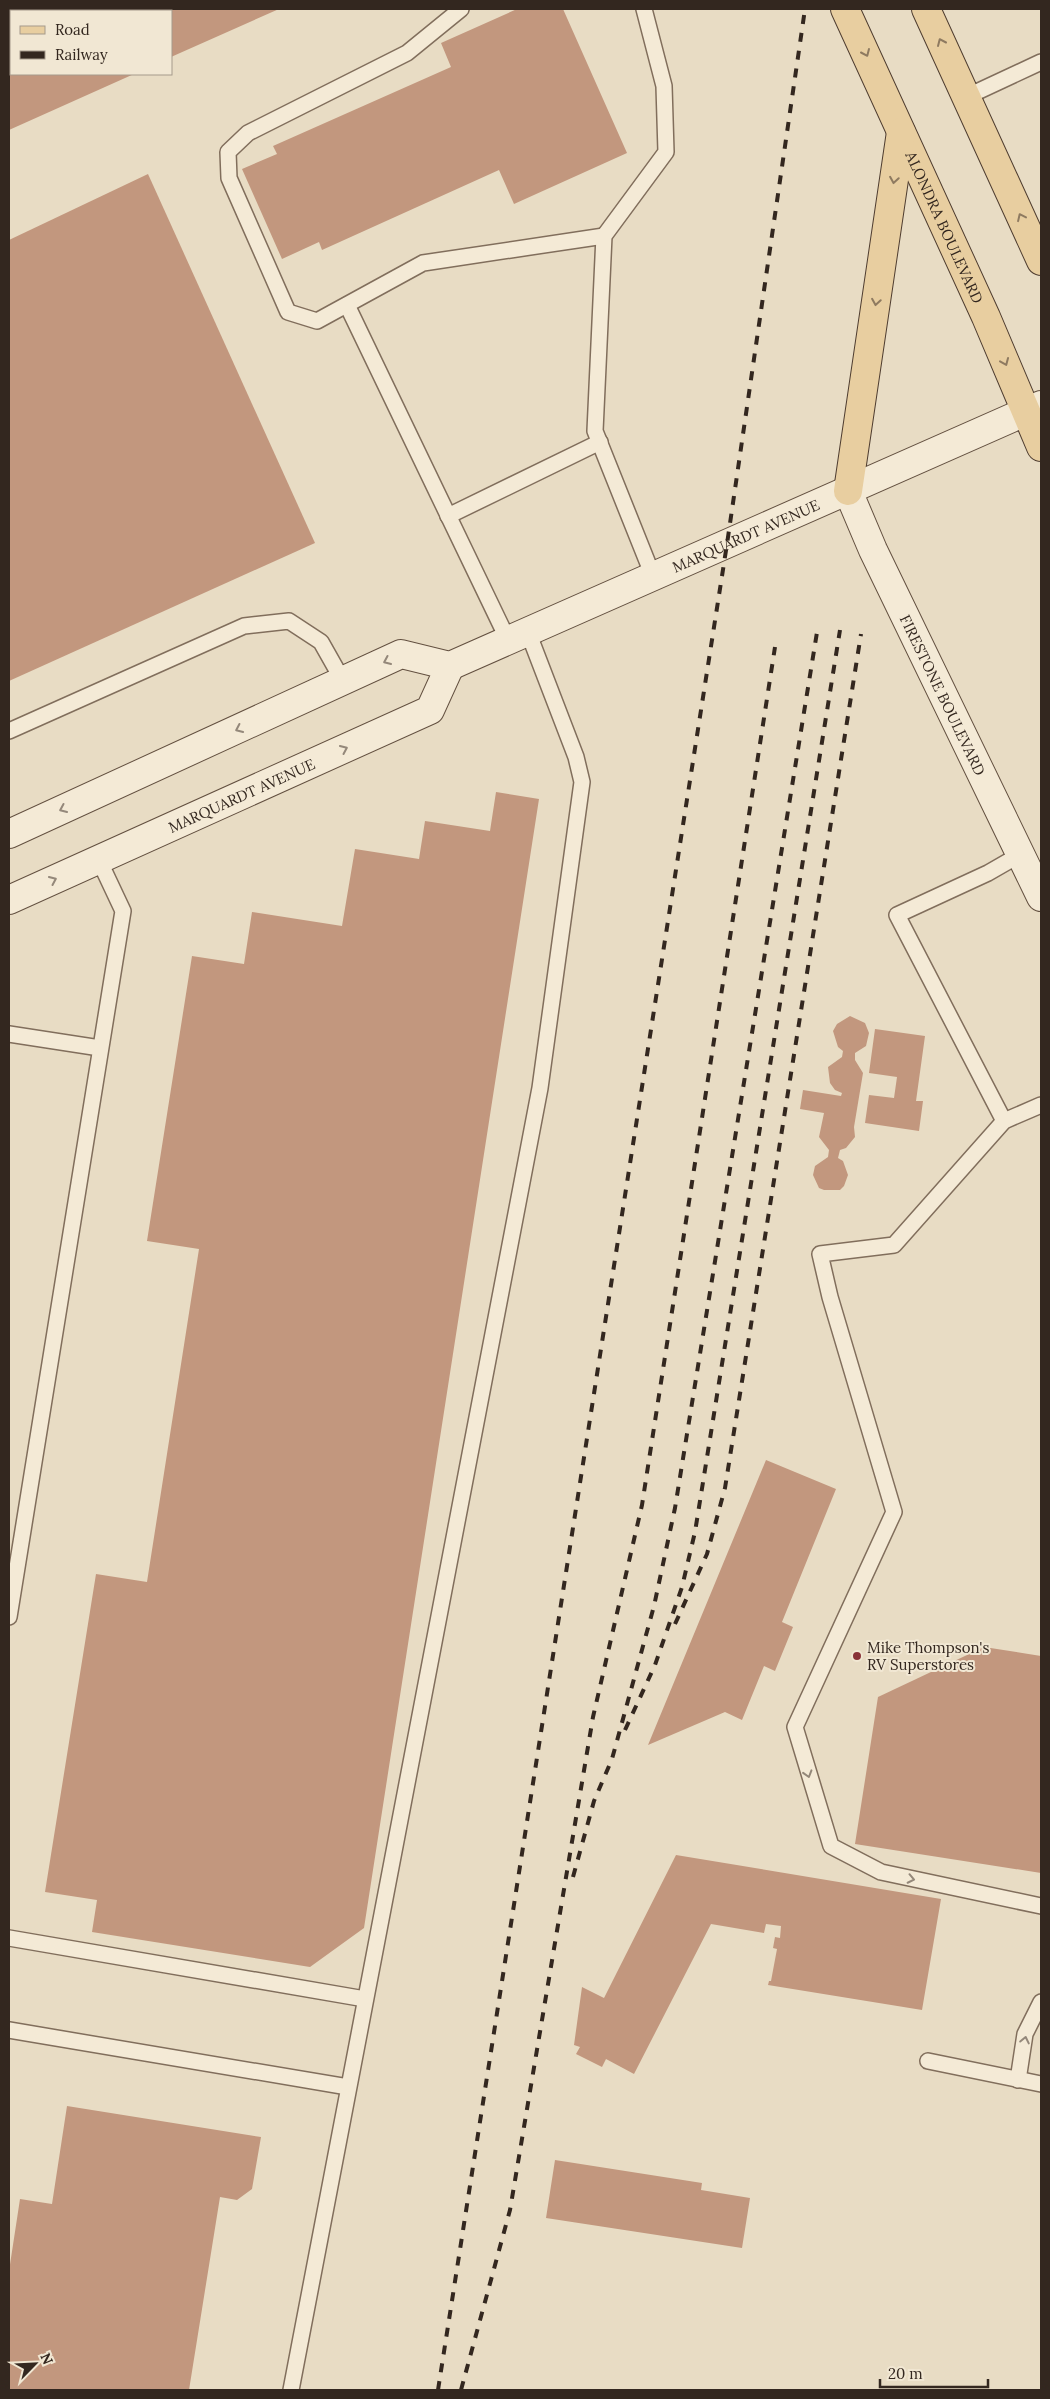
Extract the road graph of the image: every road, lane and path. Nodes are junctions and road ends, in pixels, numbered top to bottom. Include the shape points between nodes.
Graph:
1 (461, 9) edge
2 (644, 9) edge
3 (845, 9) edge
4 (926, 9) edge
5 (1041, 62) edge
6 (966, 97) junction
7 (902, 132) junction
8 (604, 236) junction
9 (1041, 261) edge
10 (347, 305) junction
11 (1034, 409) edge
12 (600, 442) junction
13 (1041, 447) edge
14 (848, 491) junction
15 (448, 516) junction
16 (654, 576) junction
17 (518, 636) junction
18 (450, 666) junction
19 (343, 681) junction
20 (9, 731) edge
21 (9, 834) edge
22 (1021, 854) junction
23 (98, 860) junction
24 (1041, 897) edge
25 (9, 900) edge
26 (9, 1034) edge
27 (100, 1048) junction
28 (1041, 1105) edge
29 (1004, 1121) junction
30 (9, 1617) edge
31 (1041, 1906) edge
32 (9, 1938) edge
33 (365, 1999) junction
34 (1041, 2002) edge
35 (9, 2030) edge
36 (928, 2061) dead end
37 (1018, 2080) junction
38 (1041, 2084) edge
39 (348, 2087) junction
40 (290, 2390) edge

1 - 10 lane via 407,53 248,133 228,152 229,178 288,312 317,321
2 - 8 lane via 664,86 666,152
3 -> 7 main road, ALONDRA BOULEVARD
6 -> 4 main road
5 - 6 lane
9 -> 6 main road
7 -> 11 main road, ALONDRA BOULEVARD via 986,317
7 -> 14 main road
8 - 10 lane via 423,263
8 - 12 lane via 595,431
10 - 15 lane
11 - 13 main road, ALONDRA BOULEVARD
11 - 14 main road, MARQUARDT AVENUE
12 - 15 lane
12 - 16 lane
14 - 16 main road, MARQUARDT AVENUE
14 - 22 main road, FIRESTONE BOULEVARD via 873,550
15 - 17 lane
16 - 17 main road, MARQUARDT AVENUE
17 - 18 main road, MARQUARDT AVENUE
17 - 33 lane via 576,757 582,782 540,1088
18 -> 19 main road via 402,654
23 -> 18 main road, MARQUARDT AVENUE via 430,710
19 - 20 lane via 321,642 288,621 244,626
19 -> 21 main road
22 - 24 main road, FIRESTONE BOULEVARD
22 - 29 lane via 897,915
25 -> 23 main road, MARQUARDT AVENUE
23 - 27 lane via 123,911
26 - 27 lane
27 - 30 lane
28 - 29 lane
29 -> 31 lane via 894,1246 820,1254 830,1298 894,1512 795,1727 831,1846 881,1872
32 - 33 lane
33 - 39 lane
37 -> 34 lane via 1025,2034
35 - 39 lane
36 - 37 lane
37 - 38 lane
39 - 40 lane

